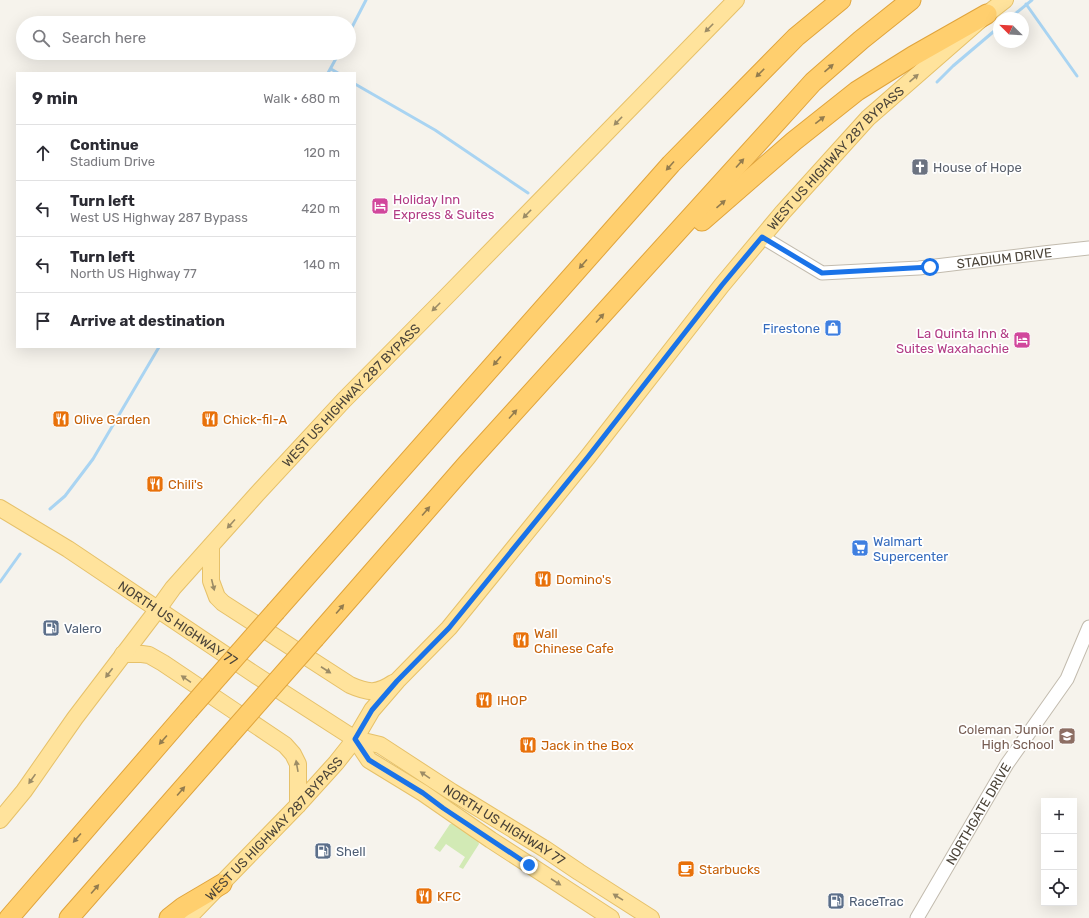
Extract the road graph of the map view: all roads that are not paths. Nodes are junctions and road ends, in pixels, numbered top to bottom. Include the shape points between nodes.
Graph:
1 (736, 0) edge
2 (821, 0) edge
3 (841, 0) edge
4 (911, 0) edge
5 (1005, 0) edge
6 (987, 14) junction
7 (778, 55) junction
8 (762, 237) junction
9 (1089, 248) edge
10 (648, 265) junction
11 (0, 508) edge
12 (211, 546) junction
13 (158, 609) junction
14 (1089, 627) edge
15 (123, 654) junction
16 (397, 681) junction
17 (355, 739) junction
18 (298, 805) junction
19 (0, 820) edge
20 (222, 884) junction
21 (9, 918) edge
22 (69, 918) edge
23 (169, 918) edge
24 (188, 918) edge
25 (611, 918) edge
26 (651, 918) edge
27 (917, 918) edge

1 -> 12 main road, WEST US HIGHWAY 287 BYPASS via 344,400
2 - 7 highway via 786,37
3 - 7 highway
10 -> 4 highway via 813,82
5 - 6 main road, WEST US HIGHWAY 287 BYPASS
8 -> 6 main road, WEST US HIGHWAY 287 BYPASS via 868,118
10 -> 6 highway via 857,91
7 -> 21 highway, bridge via 672,164 188,710
8 - 9 street, STADIUM DRIVE via 822,273 919,268
8 - 16 main road, WEST US HIGHWAY 287 BYPASS via 449,628
22 -> 10 highway, bridge via 466,465
11 - 13 main road, NORTH US HIGHWAY 77 via 68,549
12 - 13 main road, WEST US HIGHWAY 287 BYPASS via 173,588
12 -> 16 main road via 211,581 216,596 223,603 355,688 370,692 378,691
13 - 15 main road, WEST US HIGHWAY 287 BYPASS
13 - 17 main road, NORTH US HIGHWAY 77
14 - 27 street, NORTHGATE DRIVE via 1067,679 1007,764
18 -> 15 main road via 298,764 285,745 163,663 142,654
15 -> 19 main road, WEST US HIGHWAY 287 BYPASS via 24,791
16 - 17 main road, WEST US HIGHWAY 287 BYPASS via 372,710
17 - 18 main road, WEST US HIGHWAY 287 BYPASS
17 -> 25 main road, NORTH US HIGHWAY 77 via 369,760
26 -> 17 main road, NORTH US HIGHWAY 77 via 380,745
18 - 20 main road, WEST US HIGHWAY 287 BYPASS
20 - 23 highway
20 - 24 main road, WEST US HIGHWAY 287 BYPASS

